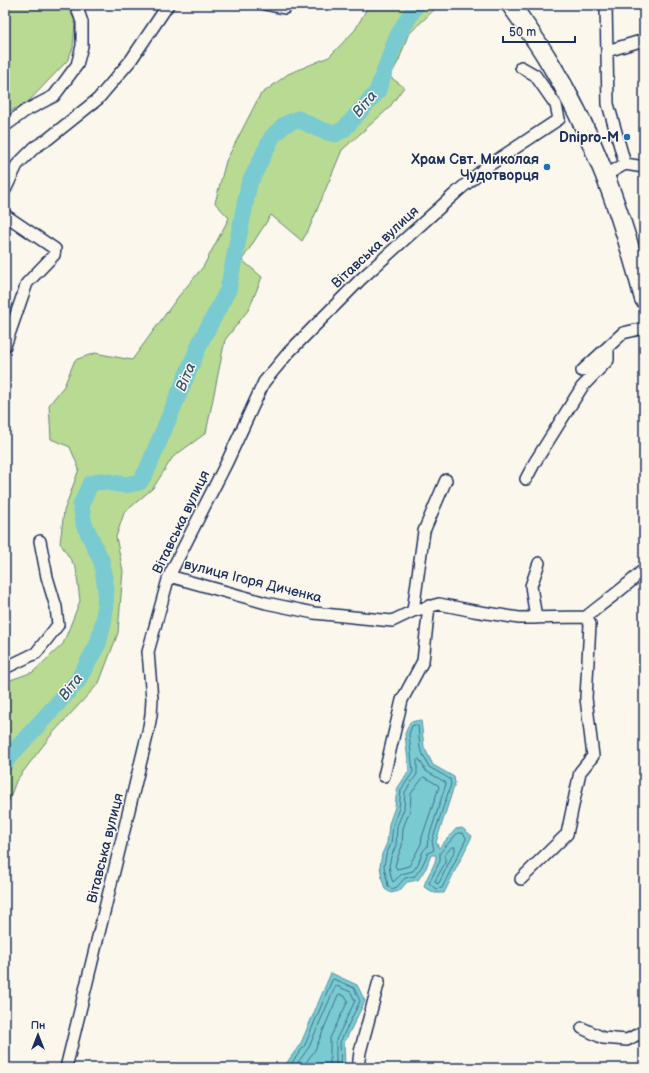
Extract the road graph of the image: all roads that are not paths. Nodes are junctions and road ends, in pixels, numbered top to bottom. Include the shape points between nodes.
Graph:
1 (76, 5) edge
2 (168, 5) edge
3 (265, 5) edge
4 (290, 5) edge
5 (511, 5) edge
6 (606, 5) edge
7 (644, 40) edge
8 (607, 51) junction
9 (521, 67) dead end
10 (5, 126) edge
11 (625, 164) junction
12 (644, 167) edge
13 (606, 175) junction
14 (5, 190) edge
15 (5, 215) edge
16 (644, 299) edge
17 (644, 328) edge
18 (5, 346) edge
19 (608, 347) junction
20 (582, 371) dead end
21 (526, 479) dead end
22 (446, 480) dead end
23 (40, 541) dead end
24 (539, 563) dead end
25 (644, 569) edge
26 (169, 576) junction
27 (429, 606) junction
28 (413, 611) junction
29 (586, 617) junction
30 (536, 618) junction
31 (5, 668) edge
32 (384, 776) dead end
33 (521, 879) dead end
34 (379, 981) dead end
35 (582, 1028) dead end
36 (644, 1031) edge
37 (66, 1068) edge
38 (358, 1068) edge

1 - 10 street via 82,22 82,46 77,65 54,96
2 - 14 street via 131,60 98,99 35,147 17,165
3 - 4 street via 285,9
5 - 13 main road via 546,57 570,99
6 - 8 street
7 - 8 street
8 - 11 street via 608,104
9 - 26 street, Вітавська вулиця via 535,75 556,105 559,119 485,168 458,191 360,280 289,352 264,382
11 - 12 street
11 - 13 street
13 - 16 main road
15 - 18 street via 55,249 54,255 27,283
17 - 19 street via 623,333
19 - 20 street
19 - 21 street via 608,360 582,387
22 - 28 street via 424,531
23 - 31 street via 58,625 36,653
24 - 30 street via 530,586
25 - 29 street
26 - 28 street, вулиця Ігоря Диченка via 314,613 392,621
26 - 37 street, Вітавська вулиця via 148,652 152,699 148,732
27 - 28 street, вулиця Ігоря Диченка
27 - 30 street, вулиця Ігоря Диченка via 440,604 519,618
27 - 32 street via 423,661 402,700
29 - 30 street, вулиця Ігоря Диченка
29 - 33 street via 590,624 586,698 593,756 580,772 567,834
34 - 38 street
35 - 36 street via 603,1038 627,1040

